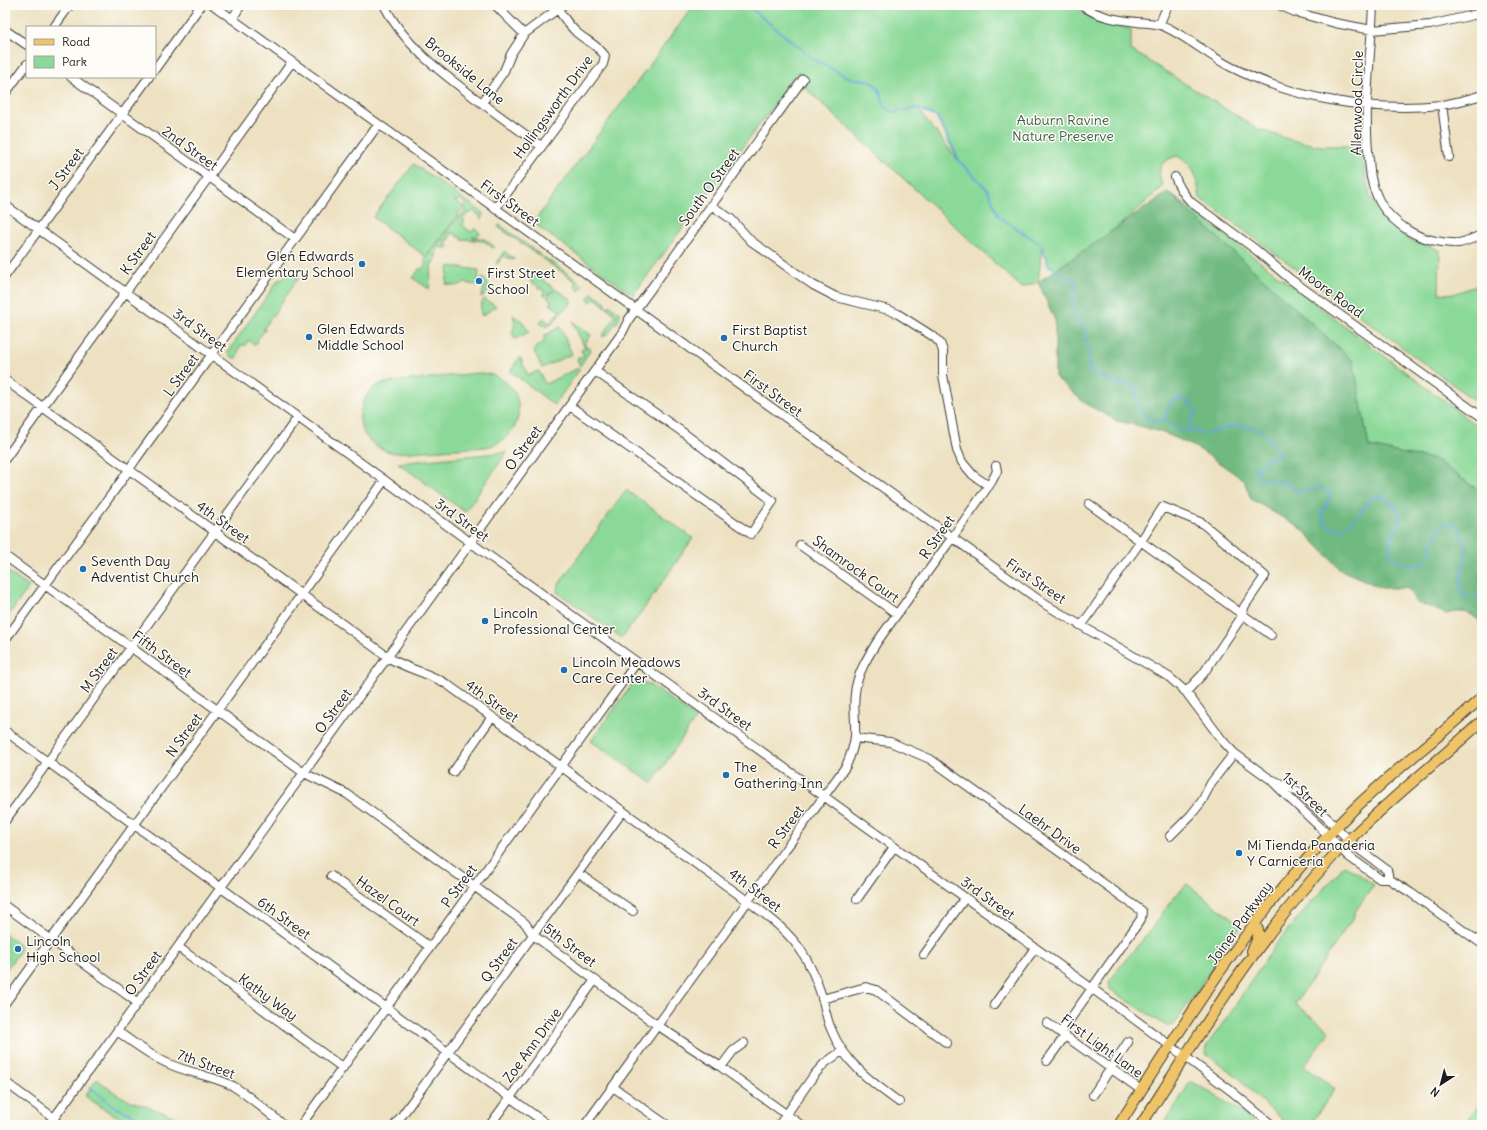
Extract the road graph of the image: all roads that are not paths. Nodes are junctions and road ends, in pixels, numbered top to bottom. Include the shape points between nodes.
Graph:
1 (70, 5) edge
2 (201, 5) edge
3 (213, 5) edge
4 (242, 5) edge
5 (384, 5) edge
6 (495, 5) edge
7 (1082, 5) edge
8 (1168, 5) edge
9 (1279, 5) edge
10 (1373, 5) edge
11 (560, 7) edge
12 (1482, 13) edge
13 (232, 19) junction
14 (1159, 24) junction
15 (55, 26) edge
16 (5, 30) edge
17 (1372, 30) junction
18 (524, 34) junction
19 (26, 45) edge
20 (292, 62) junction
21 (26, 65) edge
22 (156, 68) edge
23 (72, 78) edge
24 (148, 78) edge
25 (803, 79) dead end
26 (5, 94) edge
27 (1482, 95) edge
28 (482, 103) junction
29 (1367, 104) junction
30 (1442, 105) junction
31 (122, 114) junction
32 (378, 125) junction
33 (542, 146) junction
34 (1448, 157) dead end
35 (209, 177) junction
36 (1175, 178) dead end
37 (5, 205) edge
38 (711, 205) junction
39 (496, 209) junction
40 (39, 229) junction
41 (1482, 235) edge
42 (295, 239) junction
43 (5, 276) edge
44 (125, 292) junction
45 (636, 310) junction
46 (211, 355) junction
47 (595, 371) junction
48 (5, 380) edge
49 (570, 406) junction
50 (42, 407) junction
51 (298, 417) junction
52 (1482, 417) edge
53 (5, 459) edge
54 (996, 466) dead end
55 (128, 470) junction
56 (384, 480) junction
57 (989, 486) junction
58 (1089, 504) dead end
59 (214, 532) junction
60 (952, 538) junction
61 (1141, 541) junction
62 (471, 543) junction
63 (800, 545) dead end
64 (5, 556) edge
65 (45, 585) junction
66 (301, 595) junction
67 (897, 614) junction
68 (1243, 616) junction
69 (1082, 625) junction
70 (1271, 635) dead end
71 (5, 640) edge
72 (131, 647) junction
73 (388, 658) junction
74 (637, 662) junction
75 (1186, 692) junction
76 (1482, 697) edge
77 (218, 710) junction
78 (492, 717) junction
79 (1482, 721) edge
80 (5, 732) edge
81 (855, 738) junction
82 (1234, 753) junction
83 (48, 762) junction
84 (562, 767) junction
85 (452, 772) dead end
86 (304, 773) junction
87 (1270, 779) junction
88 (825, 797) junction
89 (623, 811) junction
90 (5, 821) edge
91 (134, 825) junction
92 (1336, 827) junction
93 (1328, 835) junction
94 (1170, 836) dead end
95 (1349, 840) junction
96 (894, 847) junction
97 (1341, 848) junction
98 (578, 873) junction
99 (331, 876) dead end
100 (1389, 879) junction
101 (475, 886) junction
102 (221, 888) junction
103 (965, 898) junction
104 (857, 899) dead end
105 (748, 901) junction
106 (5, 906) edge
107 (633, 911) dead end
108 (1254, 924) junction
109 (533, 935) junction
110 (51, 940) junction
111 (1482, 944) edge
112 (178, 947) junction
113 (430, 947) junction
114 (1035, 948) junction
115 (924, 955) dead end
116 (1243, 972) junction
117 (595, 980) junction
118 (1091, 989) junction
119 (822, 999) junction
120 (5, 1003) edge
121 (138, 1003) junction
122 (994, 1005) dead end
123 (387, 1008) junction
124 (1047, 1023) dead end
125 (657, 1025) junction
126 (117, 1031) junction
127 (1063, 1034) junction
128 (1128, 1042) dead end
129 (744, 1043) dead end
130 (947, 1043) dead end
131 (1170, 1045) junction
132 (842, 1051) junction
133 (448, 1052) junction
134 (1185, 1056) junction
135 (1047, 1061) dead end
136 (721, 1067) junction
137 (343, 1068) junction
138 (1111, 1069) junction
139 (5, 1082) edge
140 (613, 1087) junction
141 (1141, 1090) junction
142 (1093, 1094) dead end
143 (510, 1097) junction
144 (899, 1102) dead end
145 (786, 1114) junction
146 (54, 1118) junction
147 (49, 1125) edge
148 (284, 1125) edge
149 (301, 1125) edge
150 (395, 1125) edge
151 (490, 1125) edge
152 (548, 1125) edge
153 (585, 1125) edge
154 (667, 1125) edge
155 (779, 1125) edge
156 (801, 1125) edge
157 (1119, 1125) edge
158 (1141, 1125) edge
159 (1272, 1125) edge

1 - 15 street
2 - 22 street
3 - 13 street, First Street
4 - 13 street
5 - 28 street, Brookside Lane via 397,28 426,60
6 - 18 street
7 - 14 street via 1104,16
8 - 14 street
9 - 17 street via 1334,23
10 - 17 street, Allenwood Circle
11 - 18 street
11 - 33 street, Hollingsworth Drive via 566,21 576,32 600,49 605,56 603,64
12 - 17 street via 1430,25
13 - 20 street, First Street
14 - 29 street via 1231,67 1268,84 1304,95
16 - 19 street
17 - 29 street, Allenwood Circle
18 - 28 street via 510,54 504,71
20 - 32 street, First Street
20 - 35 street, K Street
21 - 26 street
23 - 31 street, 2nd Street
24 - 31 street, J Street
25 - 38 street, South O Street
27 - 30 street
28 - 33 street, Brookside Lane
29 - 30 street
29 - 41 street, Allenwood Circle via 1371,180 1386,212 1400,226 1416,235 1440,241 1459,242
30 - 34 street
31 - 35 street, 2nd Street
31 - 40 street, J Street
32 - 39 street, First Street
32 - 42 street, L Street
33 - 39 street, Hollingsworth Drive
35 - 42 street, 2nd Street
35 - 44 street, K Street
36 - 52 street, Moore Road via 1184,195 1192,203 1255,249 1290,279
37 - 40 street, 3rd Street
38 - 45 street, South O Street
38 - 57 street via 731,219 751,241 811,284 836,296 898,314 940,343 943,351 943,375 957,450 962,462 973,475
39 - 45 street, First Street
40 - 43 street, J Street
40 - 44 street, 3rd Street
42 - 46 street, L Street
44 - 46 street, 3rd Street
44 - 50 street, K Street
45 - 47 street, O Street
45 - 60 street, First Street
46 - 51 street, 3rd Street
46 - 55 street, L Street
47 - 49 street, O Street
47 - 49 street via 774,501 750,534
48 - 50 street, 4th Street
49 - 62 street, O Street
50 - 53 street, K Street
50 - 55 street, 4th Street
51 - 56 street, 3rd Street
51 - 59 street, M Street
54 - 57 street, R Street via 996,475
55 - 59 street, 4th Street
55 - 65 street, L Street
56 - 62 street, 3rd Street
56 - 66 street, N Street
57 - 60 street, R Street
58 - 61 street
59 - 66 street, 4th Street
59 - 72 street, M Street
60 - 67 street, R Street
60 - 69 street, First Street via 1046,605
61 - 68 street
61 - 68 street via 1163,507 1202,523 1266,576 1244,608
61 - 69 street
62 - 73 street, O Street
62 - 74 street, 3rd Street
63 - 67 street, Shamrock Court
64 - 65 street, Fifth Street
65 - 71 street, L Street
65 - 72 street, Fifth Street
66 - 73 street, 4th Street
66 - 77 street, N Street
67 - 81 street, R Street via 873,647 859,674 855,693
68 - 70 street
68 - 75 street via 1203,674
69 - 75 street, First Street via 1156,668
72 - 77 street, Fifth Street
72 - 83 street, M Street
73 - 78 street, 4th Street via 405,667 439,678
73 - 86 street, O Street
74 - 84 street, P Street
74 - 88 street, 3rd Street
75 - 82 street, First Street
76 - 92 main road, Joiner Parkway
77 - 86 street, Fifth Street
77 - 91 street, N Street
78 - 84 street, 4th Street
78 - 85 street
79 - 95 main road via 1394,797
80 - 83 street, 6th Street
81 - 88 street, R Street via 846,766
81 - 118 street, Laehr Drive via 890,742 930,759 1142,911 1141,919
82 - 87 street, First Street
82 - 94 street via 1212,782 1202,801
83 - 90 street, M Street
83 - 91 street, 6th Street
84 - 89 street, 4th Street
84 - 101 street, P Street
86 - 101 street, 5th Street via 347,794
86 - 102 street, O Street
87 - 92 street, 1st Street via 1299,792
87 - 93 street, 1st Street
88 - 96 street, 3rd Street
88 - 105 street, R Street
89 - 98 street, Q Street
89 - 105 street, 4th Street
91 - 102 street, 6th Street
91 - 110 street, N Street
92 - 93 main road, Joiner Parkway
92 - 95 street, 1st Street
93 - 97 street, 1st Street
93 - 108 main road, Joiner Parkway
95 - 97 main road
95 - 100 street, 1st Street via 1387,870
96 - 103 street, 3rd Street
96 - 104 street
97 - 100 street, 1st Street via 1380,879
97 - 116 main road via 1288,910
98 - 107 street
98 - 109 street, Q Street
99 - 113 street, Hazel Court
100 - 111 street, 1st Street
101 - 109 street, 5th Street via 525,923
101 - 113 street, P Street
102 - 112 street, O Street
102 - 123 street, 6th Street
103 - 114 street, 3rd Street
103 - 115 street
105 - 119 street, 4th Street via 781,926 792,939 810,967
105 - 125 street, R Street
106 - 110 street
108 - 116 main road via 1259,932
108 - 131 main road, Joiner Parkway
109 - 117 street, 5th Street
109 - 133 street, Q Street
110 - 120 street, N Street
110 - 121 street
112 - 121 street, O Street
112 - 137 street, Kathy Way
113 - 123 street, P Street
114 - 118 street, 3rd Street
114 - 122 street
116 - 134 main road
117 - 125 street, 5th Street
117 - 143 street, Zoe Ann Drive
118 - 127 street
118 - 131 street, 3rd Street
119 - 130 street via 866,987 876,990
119 - 132 street, 4th Street via 831,1030
121 - 126 street, O Street
123 - 133 street, 6th Street
123 - 137 street, P Street
124 - 127 street, First Light Lane
125 - 136 street, 5th Street
125 - 140 street, R Street
126 - 146 street, O Street
126 - 148 street, 7th Street via 157,1059 232,1086
127 - 135 street
127 - 138 street, First Light Lane
128 - 138 street
129 - 136 street via 732,1051
131 - 134 street, 3rd Street
131 - 141 main road, Joiner Parkway
132 - 144 street, 4th Street via 862,1074
132 - 145 street via 814,1075
133 - 143 street, 6th Street
133 - 150 street, Q Street
134 - 158 main road
134 - 159 street, 3rd Street
136 - 145 street, 5th Street
137 - 149 street, P Street
138 - 141 street, First Light Lane
138 - 142 street
139 - 146 street
140 - 153 street, R Street
140 - 154 street
141 - 157 main road, Joiner Parkway
143 - 151 street, Zoe Ann Drive
143 - 152 street, 6th Street
145 - 155 street
145 - 156 street, 5th Street
146 - 147 street, O Street

